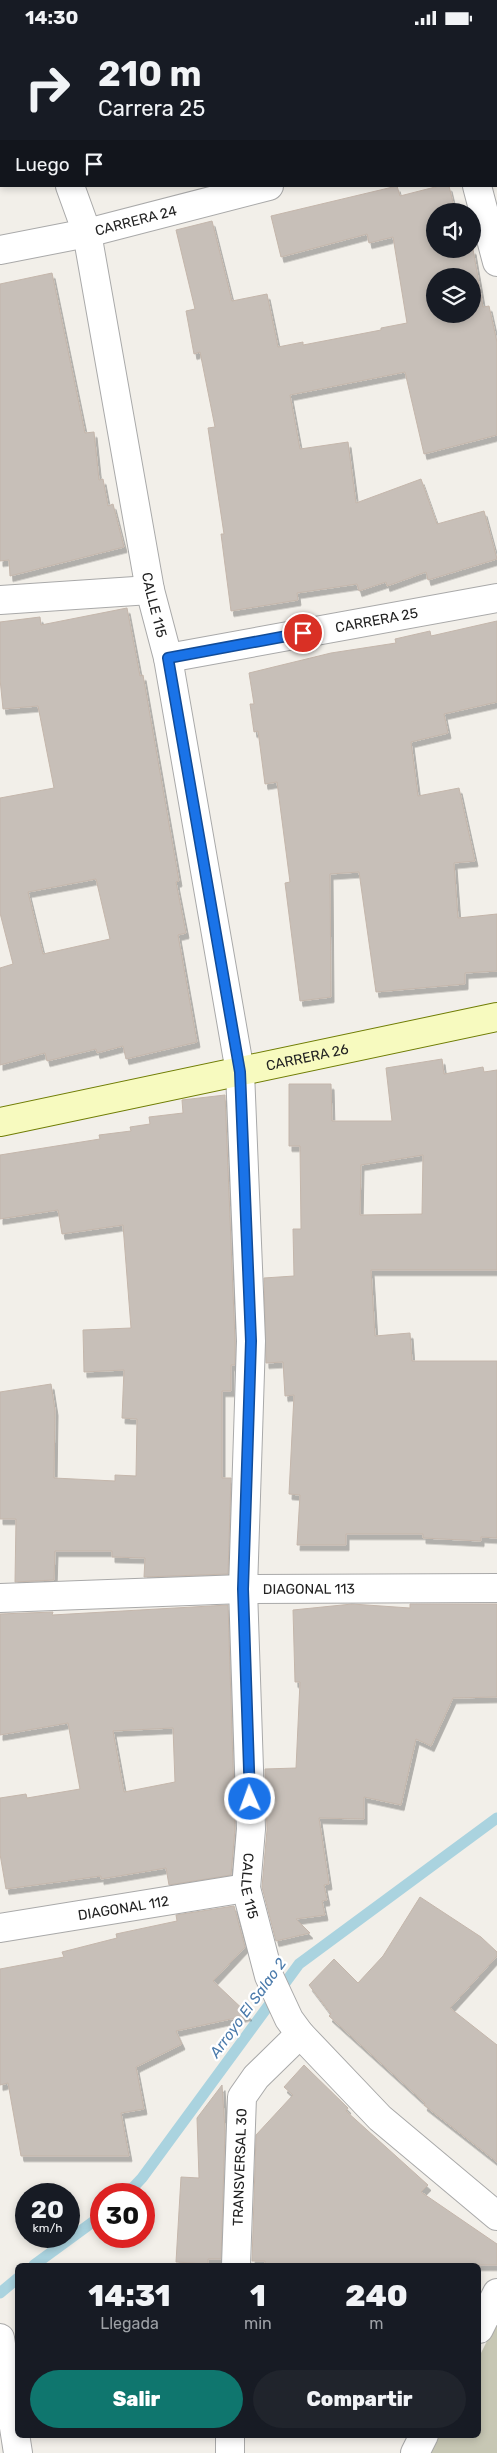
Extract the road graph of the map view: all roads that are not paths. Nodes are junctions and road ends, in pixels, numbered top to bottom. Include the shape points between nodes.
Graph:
1 (70, 187) edge
2 (265, 187) edge
3 (477, 187) edge
4 (87, 233) junction
5 (0, 250) edge
6 (497, 263) edge
7 (150, 590) junction
8 (497, 598) edge
9 (0, 600) edge
10 (168, 658) junction
11 (497, 1017) edge
12 (240, 1072) junction
13 (0, 1122) edge
14 (497, 1588) edge
15 (243, 1589) junction
16 (0, 1598) edge
17 (246, 1888) junction
18 (0, 1928) edge
19 (295, 2026) junction
20 (497, 2217) edge
21 (236, 2263) edge
22 (497, 2293) edge
23 (481, 2325) edge
24 (15, 2329) edge
25 (0, 2337) edge
26 (15, 2434) edge
27 (16, 2438) edge
28 (230, 2438) edge
29 (422, 2438) edge
30 (18, 2453) edge
31 (230, 2453) edge
32 (414, 2453) edge

1 - 4 street, CALLE 115
2 - 4 street, CARRERA 24
3 - 6 street
4 - 5 street, CARRERA 24
4 - 7 street, CALLE 115
7 - 9 street
7 - 10 street, CALLE 115
8 - 10 street, CARRERA 25
10 - 12 street, CALLE 115
11 - 12 street, CARRERA 26
12 - 13 street, CARRERA 26
12 - 15 street, CALLE 115 via 251,1341
14 - 15 street, DIAGONAL 113
15 - 16 street, DIAGONAL 113
15 - 17 street, CALLE 115 via 250,1829
17 - 18 street, DIAGONAL 112
17 - 19 street, CALLE 115 via 269,1976
19 - 20 street, CALLE 115 via 380,2118
19 - 21 street, TRANSVERSAL 30 via 242,2097
22 - 23 street
24 - 25 street
25 - 26 street
27 - 30 street
28 - 31 street
29 - 32 street

